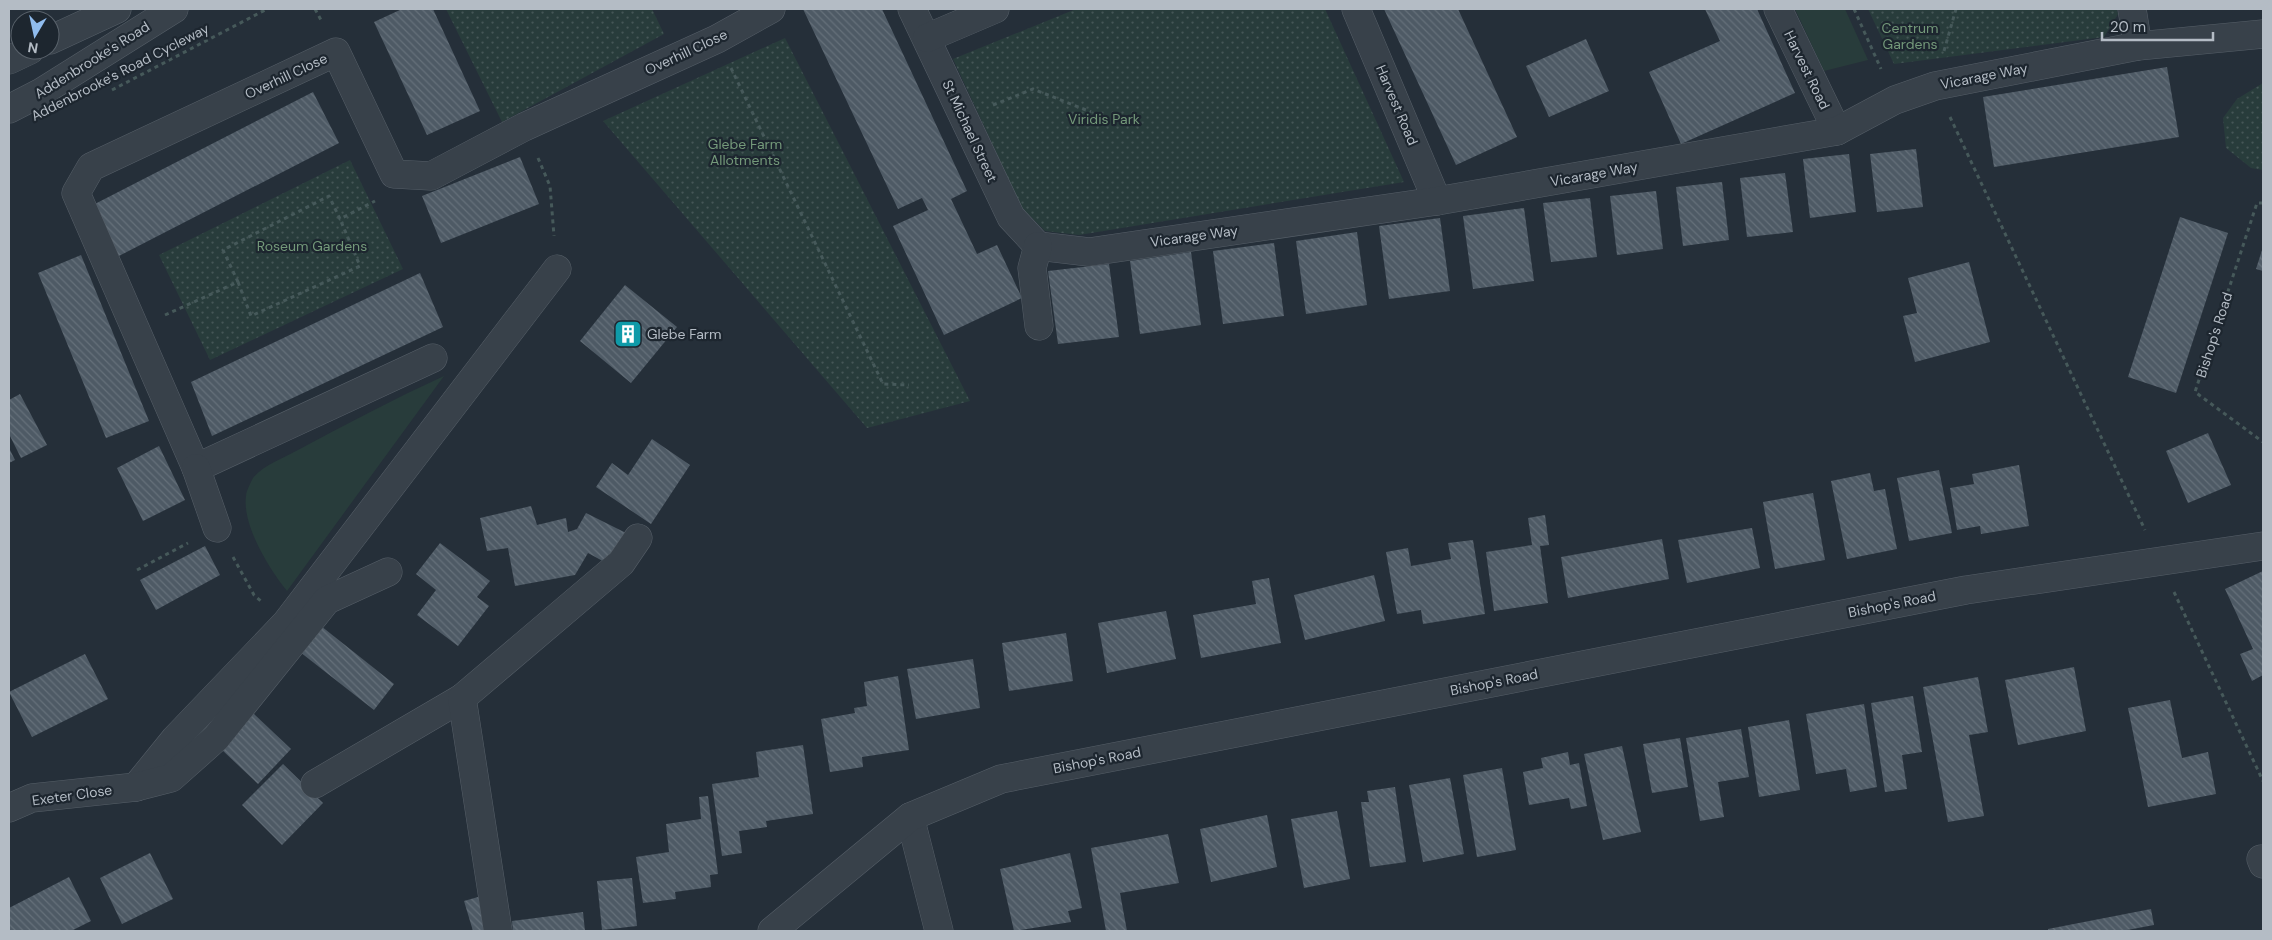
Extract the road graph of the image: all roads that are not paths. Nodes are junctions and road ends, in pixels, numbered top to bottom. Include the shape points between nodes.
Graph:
1 (117, 9) edge
2 (174, 9) edge
3 (771, 9) edge
4 (912, 9) edge
5 (995, 9) edge
6 (1356, 9) edge
7 (1778, 9) edge
8 (2132, 9) edge
9 (2263, 34) edge
10 (60, 35) edge
11 (927, 38) junction
12 (2138, 46) junction
13 (9, 109) edge
14 (1837, 131) junction
15 (1437, 201) junction
16 (1038, 246) junction
17 (557, 269) road end
18 (1039, 326) dead end
19 (433, 358) dead end
20 (196, 468) junction
21 (217, 528) road end
22 (638, 538) dead end
23 (2263, 546) edge
24 (388, 572) dead end
25 (462, 698) junction
26 (315, 784) dead end
27 (136, 787) junction
28 (9, 808) edge
29 (910, 817) junction
30 (498, 931) edge
31 (772, 931) edge
32 (939, 931) edge

1 - 10 street
2 - 13 street, Addenbrooke's Road
3 - 20 street, Overhill Close via 717,39 524,127 431,176 394,174 336,52 91,167 76,193
4 - 11 street, St Michael Street
5 - 11 street
6 - 15 street, Harvest Road
7 - 14 street, Harvest Road
8 - 12 street
9 - 12 street, Vicarage Way
11 - 16 street, St Michael Street via 1011,217
12 - 14 street, Vicarage Way via 1935,86 1895,100
14 - 15 street, Vicarage Way
15 - 16 street, Vicarage Way via 1089,252
16 - 18 street via 1032,268
17 - 27 street via 286,623 175,739
19 - 20 street
20 - 21 street, Overhill Close
22 - 25 street via 621,563
23 - 29 street, Bishop's Road via 1966,590 1001,779
24 - 27 street, Exeter Close via 326,600 216,738 171,778
25 - 26 street
25 - 30 street
27 - 28 street, Exeter Close via 32,798
29 - 31 street, Bishop's Road
29 - 32 street

